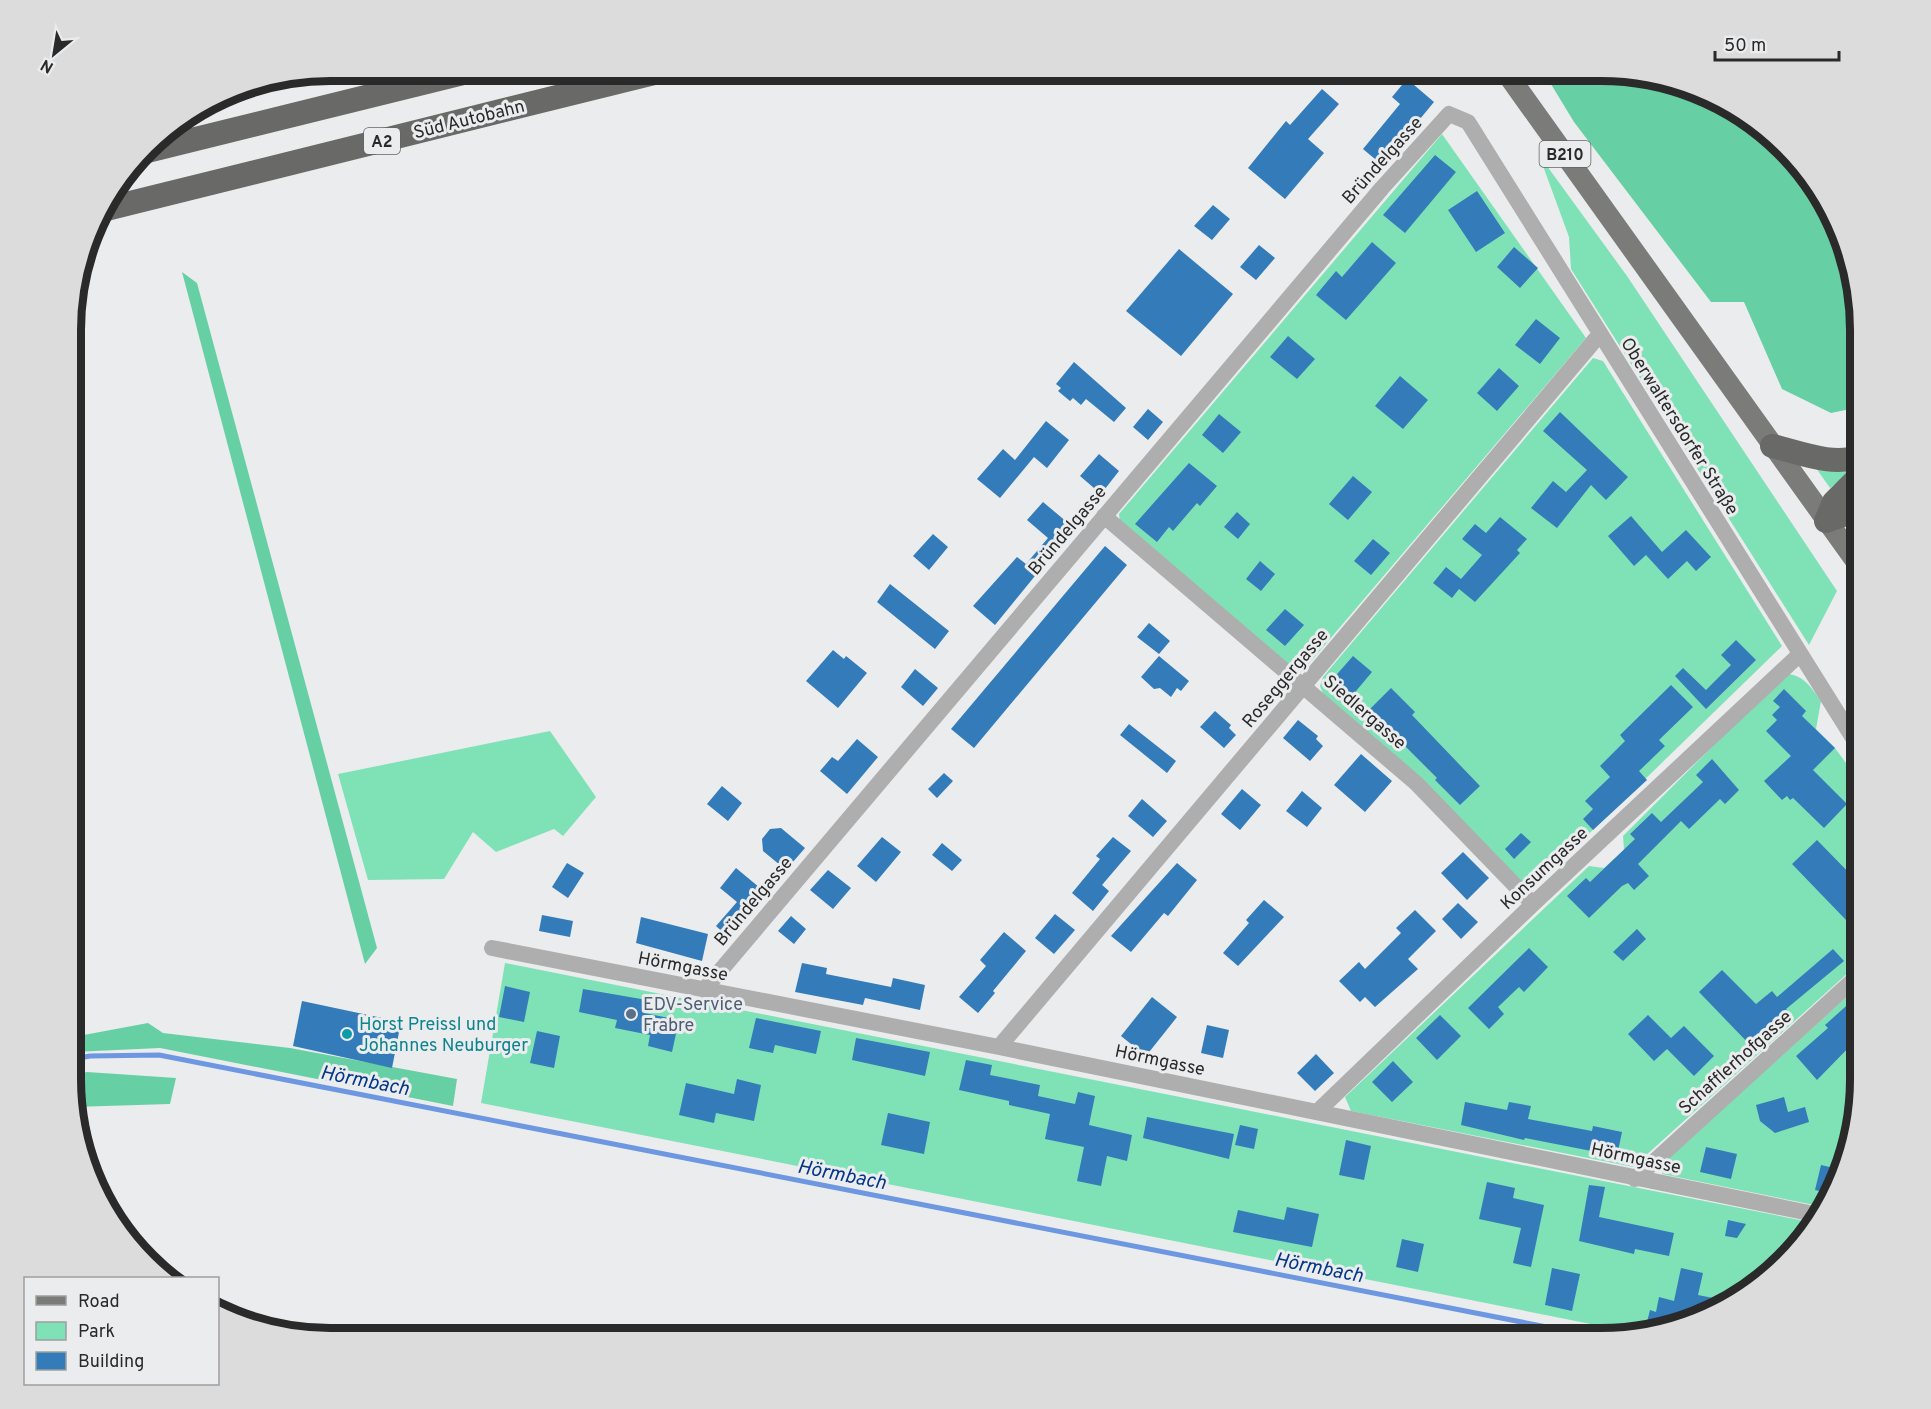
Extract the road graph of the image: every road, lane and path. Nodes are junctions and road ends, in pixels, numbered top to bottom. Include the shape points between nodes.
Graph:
1 (427, 81) edge
2 (622, 81) edge
3 (1512, 81) edge
4 (1468, 122) joint
5 (161, 147) edge
6 (113, 207) edge
7 (1600, 334) junction
8 (1772, 446) junction
9 (1850, 459) edge
10 (1850, 486) edge
11 (1850, 513) edge
12 (1104, 516) junction
13 (1826, 521) junction
14 (1850, 553) edge
15 (1800, 654) junction
16 (1304, 685) junction
17 (1850, 733) edge
18 (1533, 904) junction
19 (492, 948) dead end
20 (1850, 983) edge
21 (704, 990) junction
22 (999, 1047) junction
23 (1317, 1112) junction
24 (1635, 1179) junction
25 (1810, 1213) edge

1 - 5 highway
2 - 6 highway, Süd Autobahn / A2
3 - 8 main road, B210
4 - 7 street, Oberwaltersdorfer Straße
4 - 12 street, Bründelgasse via 1449,114
7 - 15 street, Oberwaltersdorfer Straße
7 - 16 street, Roseggergasse
8 - 9 highway via 1822,458
8 - 13 main road, B210
10 - 13 highway via 1833,502
11 - 13 highway
12 - 16 street, Siedlergasse
12 - 21 street, Bründelgasse
13 - 14 main road, B210
15 - 17 street, Oberwaltersdorfer Straße
15 - 18 street, Konsumgasse
16 - 18 street, Siedlergasse via 1416,783
16 - 22 street, Roseggergasse
18 - 23 street, Konsumgasse
19 - 21 street, Hörmgasse
20 - 24 street, Schafflerhofgasse
21 - 22 street, Hörmgasse
22 - 23 street, Hörmgasse
23 - 24 street, Hörmgasse
24 - 25 street, Hörmgasse

